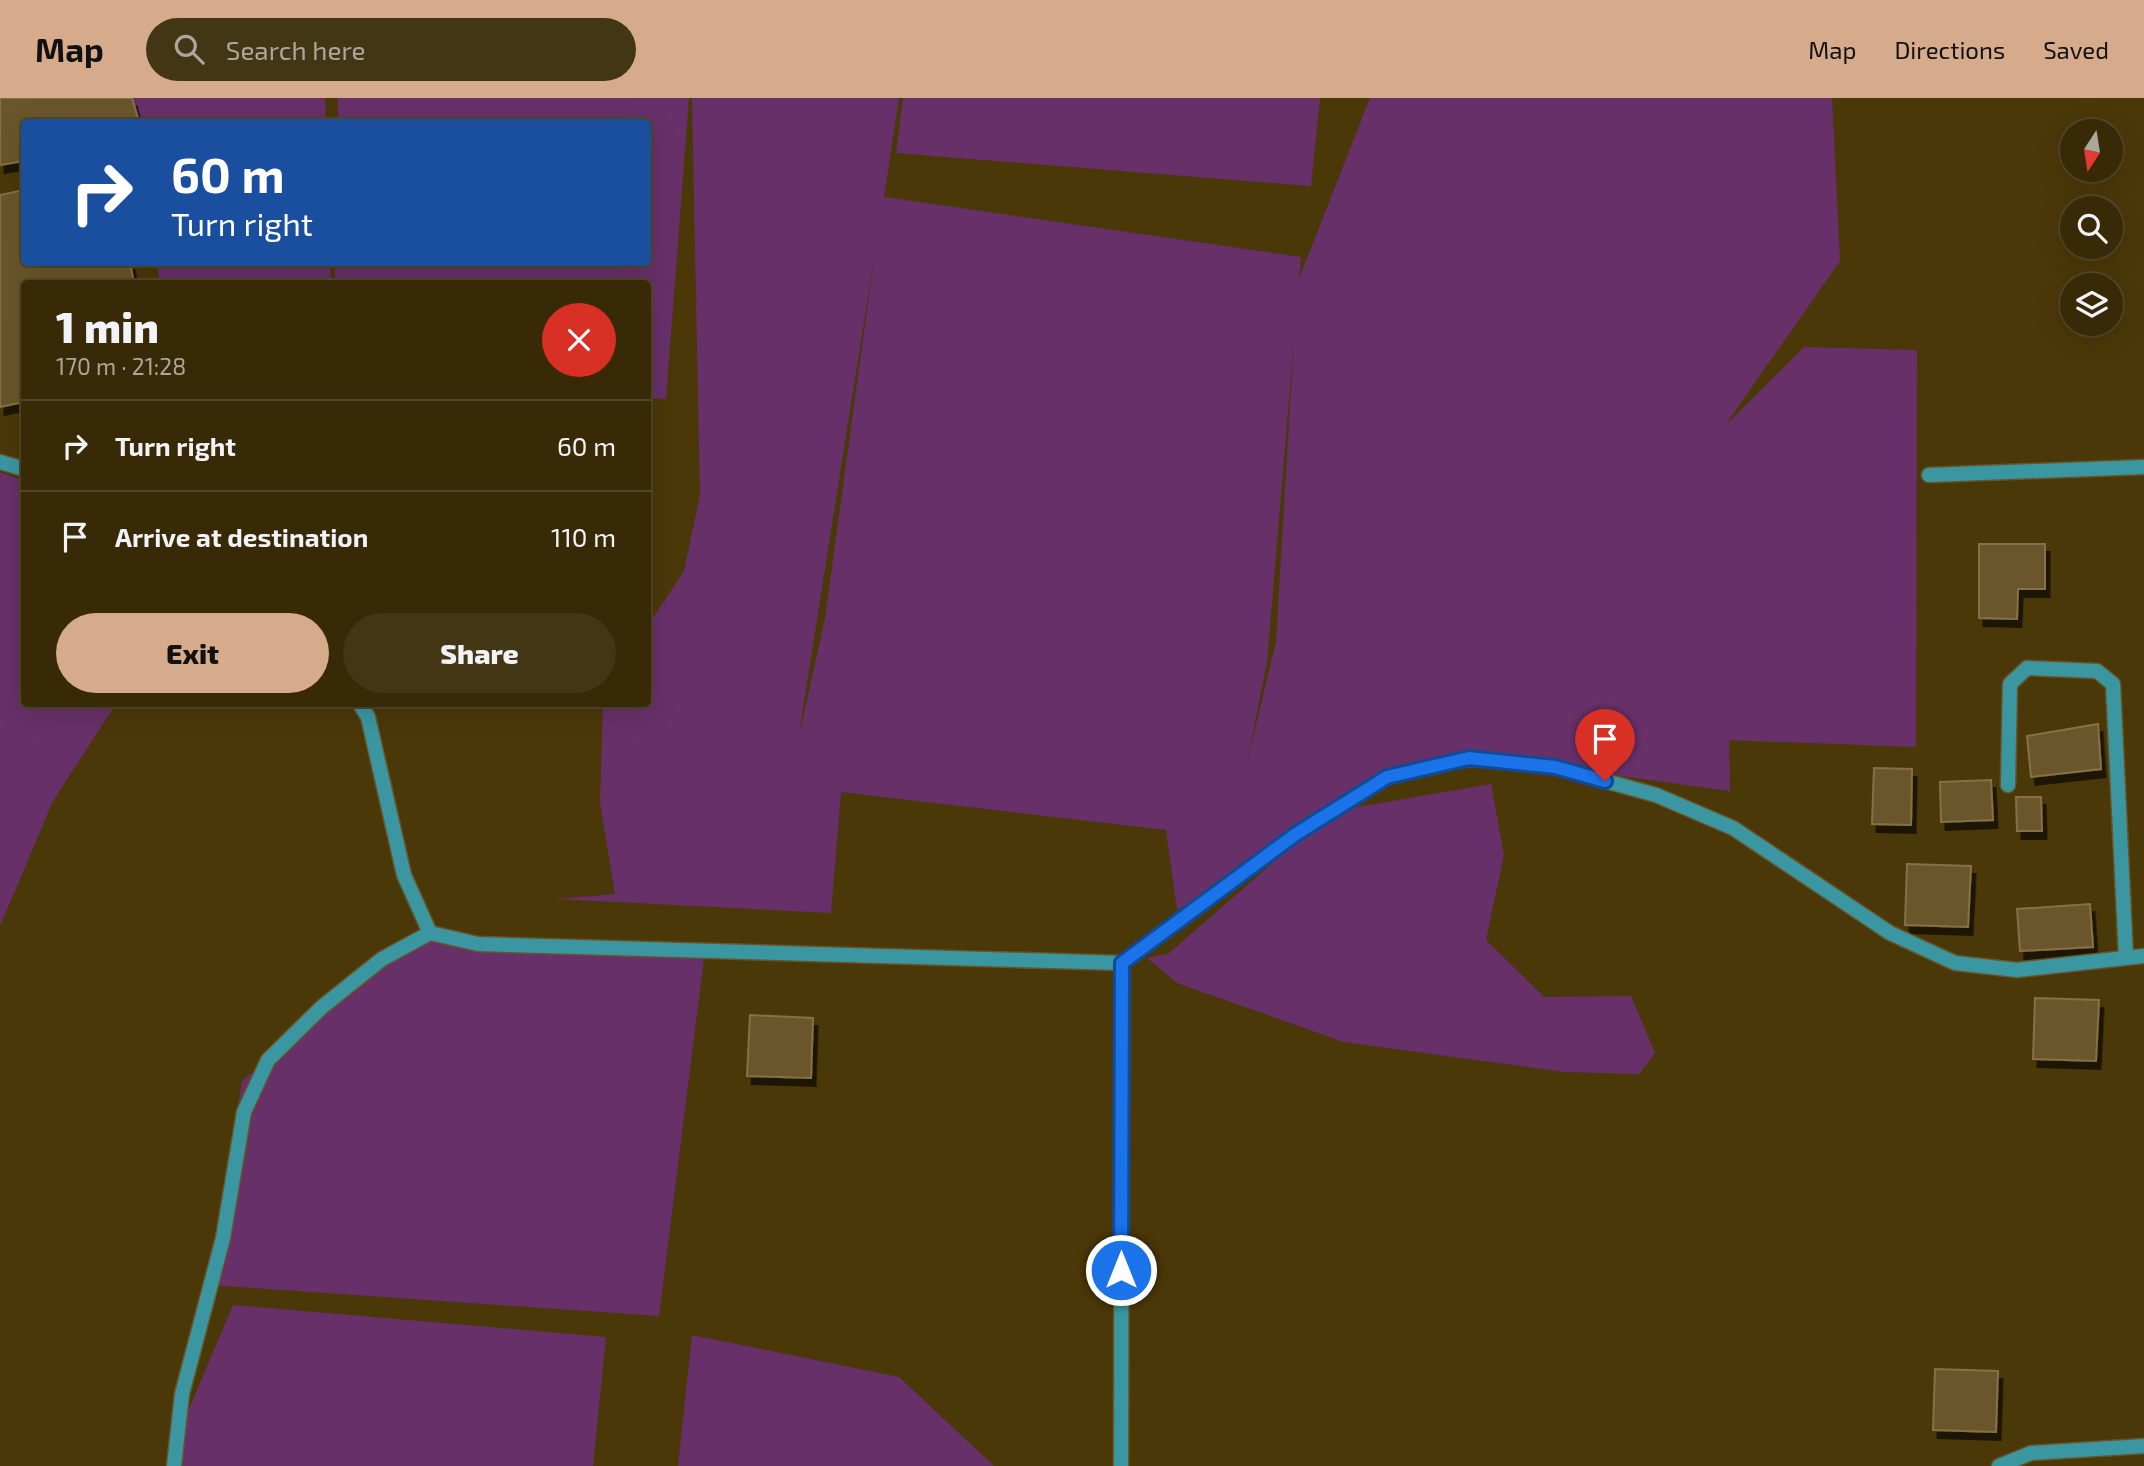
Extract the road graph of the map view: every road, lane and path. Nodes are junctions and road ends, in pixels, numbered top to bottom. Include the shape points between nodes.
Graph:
1 (0, 462) edge
2 (2144, 467) edge
3 (21, 468) edge
4 (1929, 475) dead end
5 (362, 707) edge
6 (2008, 785) dead end
7 (430, 933) junction
8 (2144, 956) edge
9 (2126, 958) junction
10 (1122, 963) junction
11 (2144, 1446) edge
12 (174, 1466) edge
13 (1121, 1466) edge
14 (1999, 1466) edge

1 - 3 street
2 - 4 street
5 - 7 street via 368,717 404,875
6 - 9 street via 2010,684 2027,668 2097,671 2113,684
7 - 10 street via 478,944
7 - 12 street via 382,959 268,1060 244,1112 223,1238 182,1394
8 - 9 street
9 - 10 street via 2017,970 1955,962 1890,933 1733,828 1656,795 1555,767 1469,758 1387,777 1296,834
10 - 13 street
11 - 14 street via 2032,1453

